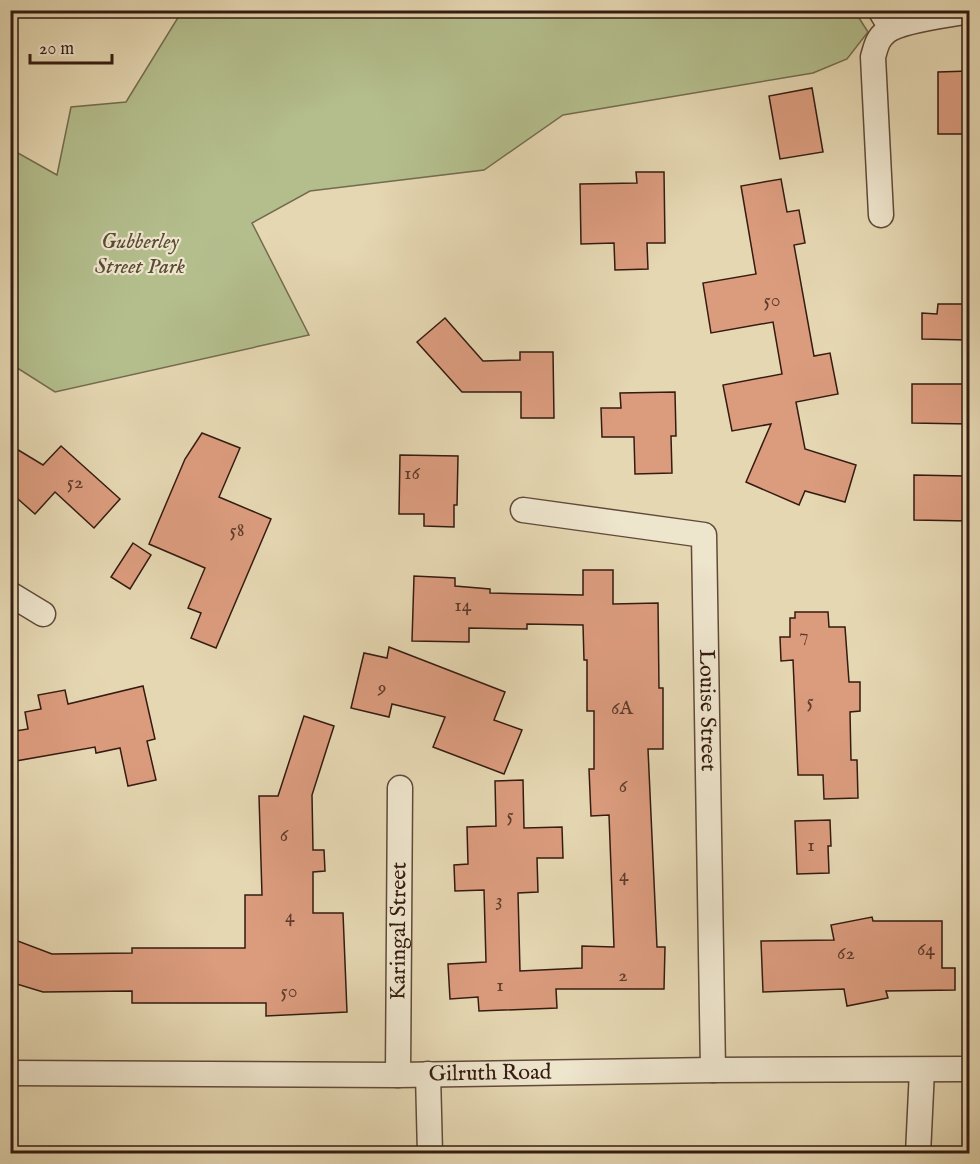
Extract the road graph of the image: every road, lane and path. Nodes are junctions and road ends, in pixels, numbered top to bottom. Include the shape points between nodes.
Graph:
1 (873, 10) edge
2 (969, 11) edge
3 (886, 31) junction
4 (881, 215) dead end
5 (523, 510) dead end
6 (10, 594) edge
7 (43, 614) dead end
8 (399, 788) dead end
9 (969, 1069) edge
10 (713, 1070) junction
11 (921, 1070) junction
12 (10, 1073) edge
13 (398, 1074) junction
14 (428, 1074) junction
15 (430, 1154) edge
16 (918, 1154) edge

1 - 3 lane
2 - 3 street
3 - 4 street via 877,41 873,57
5 - 10 street, Louise Street via 704,535
6 - 7 street
8 - 13 street, Karingal Street
9 - 11 street, Gilruth Road
10 - 11 street, Gilruth Road
10 - 14 street, Gilruth Road
11 - 16 street
12 - 13 street, Gilruth Road
13 - 14 street, Gilruth Road
14 - 15 street

